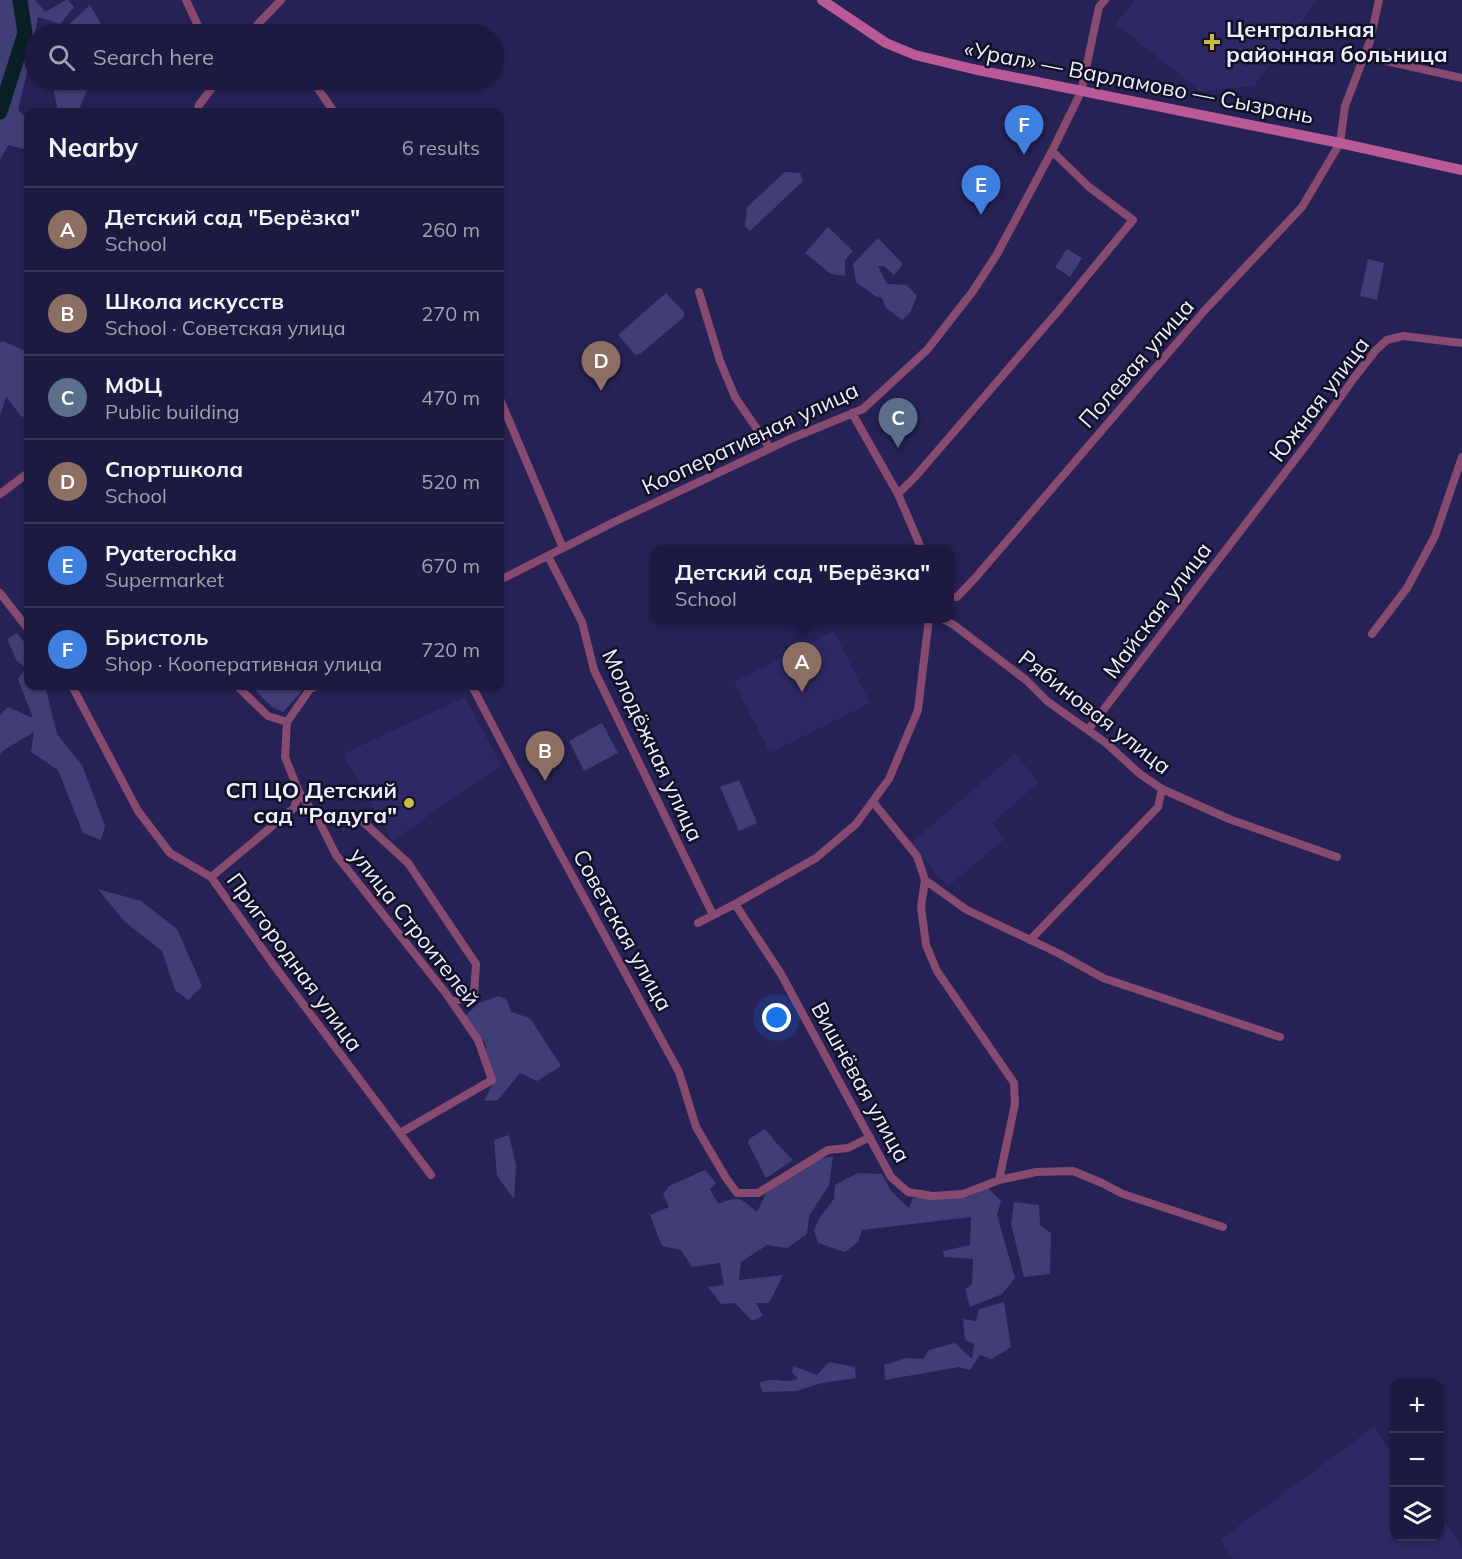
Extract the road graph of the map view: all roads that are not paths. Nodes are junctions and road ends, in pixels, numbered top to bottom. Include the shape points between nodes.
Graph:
1 (186, 0) edge
2 (281, 0) edge
3 (1105, 0) edge
4 (1378, 0) edge
5 (826, 1) edge
6 (197, 24) edge
7 (259, 24) edge
8 (1364, 56) junction
9 (1462, 78) edge
10 (210, 90) edge
11 (319, 90) edge
12 (1081, 92) junction
13 (198, 108) edge
14 (331, 108) edge
15 (1340, 143) junction
16 (1052, 150) junction
17 (1462, 170) edge
18 (699, 292) dead end
19 (1462, 343) edge
20 (504, 410) edge
21 (852, 413) junction
22 (770, 448) junction
23 (1462, 457) edge
24 (24, 476) edge
25 (0, 494) edge
26 (898, 494) junction
27 (1255, 511) joint
28 (920, 545) edge
29 (563, 548) junction
30 (548, 556) junction
31 (504, 578) edge
32 (0, 593) edge
33 (954, 597) edge
34 (928, 623) edge
35 (950, 623) edge
36 (24, 624) edge
37 (1372, 634) dead end
38 (74, 690) edge
39 (241, 690) edge
40 (309, 690) edge
41 (474, 690) edge
42 (287, 722) junction
43 (1088, 730) junction
44 (1162, 789) junction
45 (299, 792) junction
46 (873, 802) junction
47 (319, 821) junction
48 (1337, 857) dead end
49 (211, 877) junction
50 (925, 880) junction
51 (735, 904) junction
52 (713, 915) junction
53 (698, 923) dead end
54 (1030, 940) junction
55 (452, 1002) junction
56 (1280, 1037) dead end
57 (400, 1133) junction
58 (870, 1137) junction
59 (431, 1175) dead end
60 (999, 1180) junction
61 (1223, 1227) dead end

1 - 6 street
2 - 7 street
3 - 12 street, Кооперативная улица via 1099,7
4 - 8 street
5 - 12 main road, «Урал» — Варламово — Сызрань via 886,43 915,55
8 - 9 street
8 - 15 street via 1345,106
10 - 13 street
11 - 14 street
12 - 15 main road, «Урал» — Варламово — Сызрань
12 - 16 street, Кооперативная улица
15 - 17 main road, «Урал» — Варламово — Сызрань
15 - 33 street, Полевая улица via 1302,207 1205,310 976,577
16 - 21 street, Кооперативная улица via 998,254 950,322 908,369 863,409
16 - 26 street via 1089,188 1133,220
18 - 22 street via 735,397
19 - 27 street, Южная улица via 1403,336 1387,340
20 - 29 street
21 - 22 street, Кооперативная улица
21 - 26 street
22 - 29 street, Кооперативная улица
23 - 37 street via 1435,536 1407,588
24 - 25 street
26 - 28 street
27 - 43 street, Майская улица
29 - 30 street, Кооперативная улица
30 - 31 street, Кооперативная улица
30 - 52 street, Молодёжная улица via 582,622 594,670
32 - 36 street
34 - 46 street via 918,710 889,779
35 - 43 street, Рябиновая улица
38 - 49 street, Пригородная улица via 138,811 170,853
39 - 42 street via 268,716
40 - 42 street
41 - 58 street, Советская улица via 680,1072 696,1127 737,1193 758,1193 828,1150 848,1148
42 - 45 street, улица Строителей via 285,757
43 - 44 street, Рябиновая улица
44 - 48 street, Рябиновая улица via 1229,819
44 - 54 street via 1158,807
45 - 47 street, улица Строителей
45 - 49 street via 294,808
46 - 50 street via 917,856
46 - 51 street via 856,824 816,858
47 - 55 street, улица Строителей via 336,855
47 - 55 street via 360,819 408,863 476,964 474,995
49 - 57 street, Пригородная улица
50 - 54 street via 967,910
50 - 60 street via 921,907 926,945 937,971 1014,1083 1015,1104
51 - 52 street
51 - 58 street, Вишнёвая улица via 781,974
52 - 53 street
54 - 56 street via 1103,978
55 - 57 street, улица Строителей via 478,1040 492,1080
57 - 59 street, Пригородная улица
58 - 60 street, Вишнёвая улица via 891,1177 908,1192 932,1196 963,1194
60 - 61 street, Вишнёвая улица via 1036,1172 1073,1171 1123,1194

